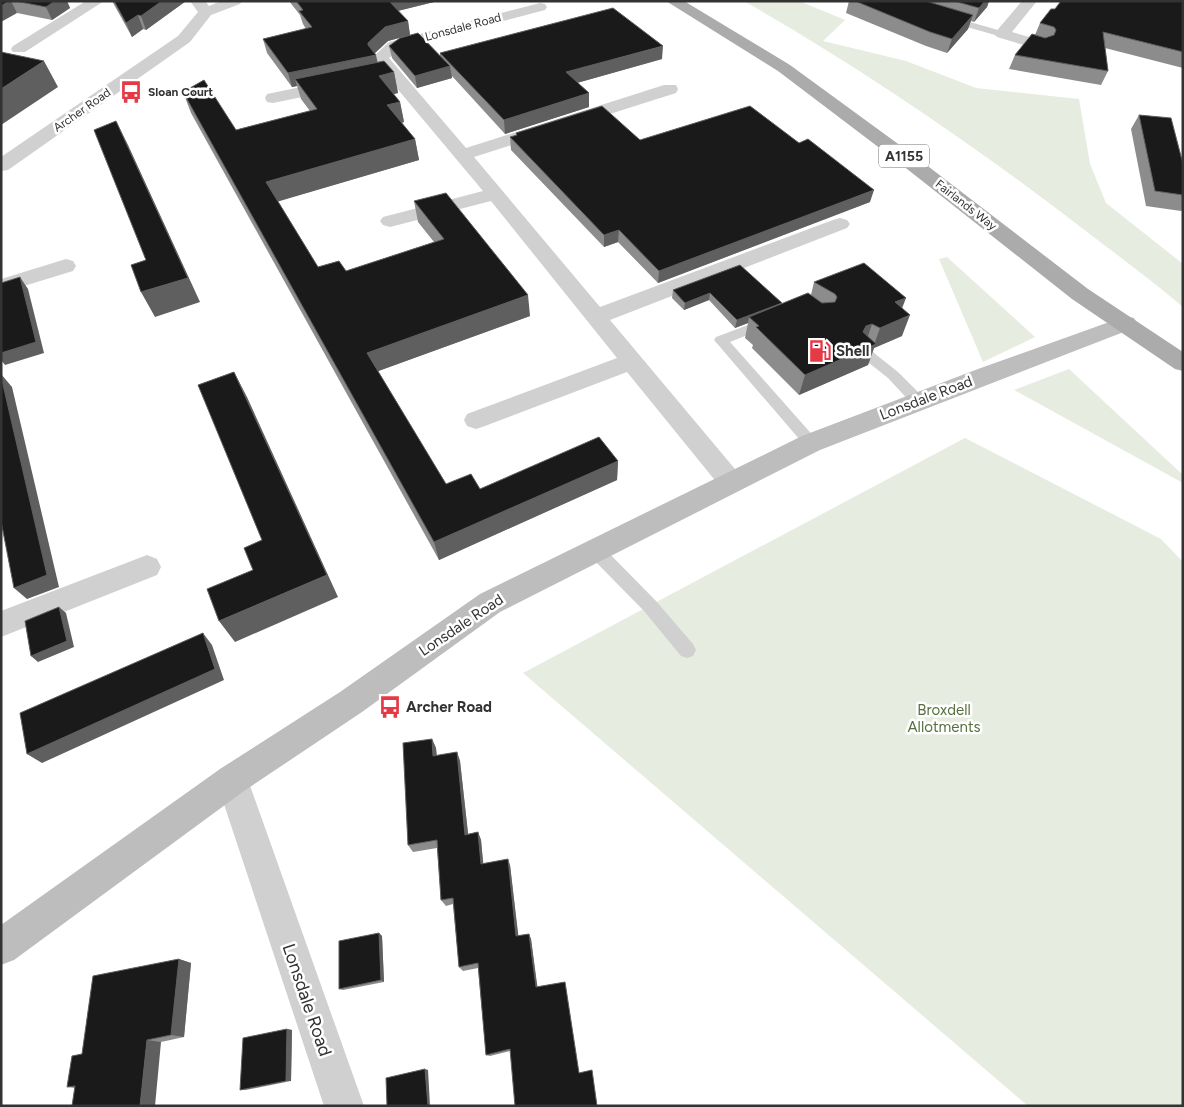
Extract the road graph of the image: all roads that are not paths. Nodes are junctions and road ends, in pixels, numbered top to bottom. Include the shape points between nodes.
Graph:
1 (97, 1) edge
2 (235, 1) edge
3 (673, 1) edge
4 (1030, 1) edge
5 (201, 7) edge
6 (540, 7) dead end
7 (939, 16) edge
8 (1002, 34) junction
9 (1040, 45) edge
10 (19, 50) dead end
11 (393, 73) junction
12 (374, 77) edge
13 (347, 83) edge
14 (670, 89) dead end
15 (273, 98) dead end
16 (462, 155) junction
17 (1, 166) edge
18 (495, 194) junction
19 (390, 221) dead end
20 (840, 224) dead end
21 (66, 266) dead end
22 (1, 286) edge
23 (596, 317) junction
24 (777, 318) edge
25 (1126, 323) junction
26 (864, 352) edge
27 (632, 361) junction
28 (1183, 363) edge
29 (918, 401) junction
30 (476, 420) dead end
31 (811, 443) junction
32 (731, 482) junction
33 (595, 550) junction
34 (147, 567) dead end
35 (1, 624) edge
36 (687, 650) dead end
37 (232, 780) junction
38 (1, 947) edge
39 (344, 1106) edge

1 - 10 street
2 - 5 street, Archer Road
3 - 25 main road, Fairlands Way / A1155 via 784,68 1080,294
4 - 8 street
5 - 17 street, Archer Road via 184,40
6 - 11 street, Lonsdale Road via 395,46 380,58
7 - 8 lane
8 - 9 street
11 - 12 street
11 - 16 street, Lonsdale Road
13 - 15 street
14 - 16 street
16 - 18 street, Lonsdale Road
18 - 19 street
18 - 23 street, Lonsdale Road
20 - 23 street
21 - 22 street
23 - 27 street, Lonsdale Road
24 - 31 lane via 722,340
25 - 28 main road, Fairlands Way / A1155
25 - 29 street, Lonsdale Road
26 - 29 lane
27 - 30 street
27 - 32 street, Lonsdale Road
29 - 31 street, Lonsdale Road
31 - 32 street, Lonsdale Road
32 - 33 street, Lonsdale Road
33 - 36 lane via 650,606
33 - 37 street, Lonsdale Road via 490,603 351,702
34 - 35 street
37 - 38 street, Lonsdale Road
37 - 39 street, Lonsdale Road

